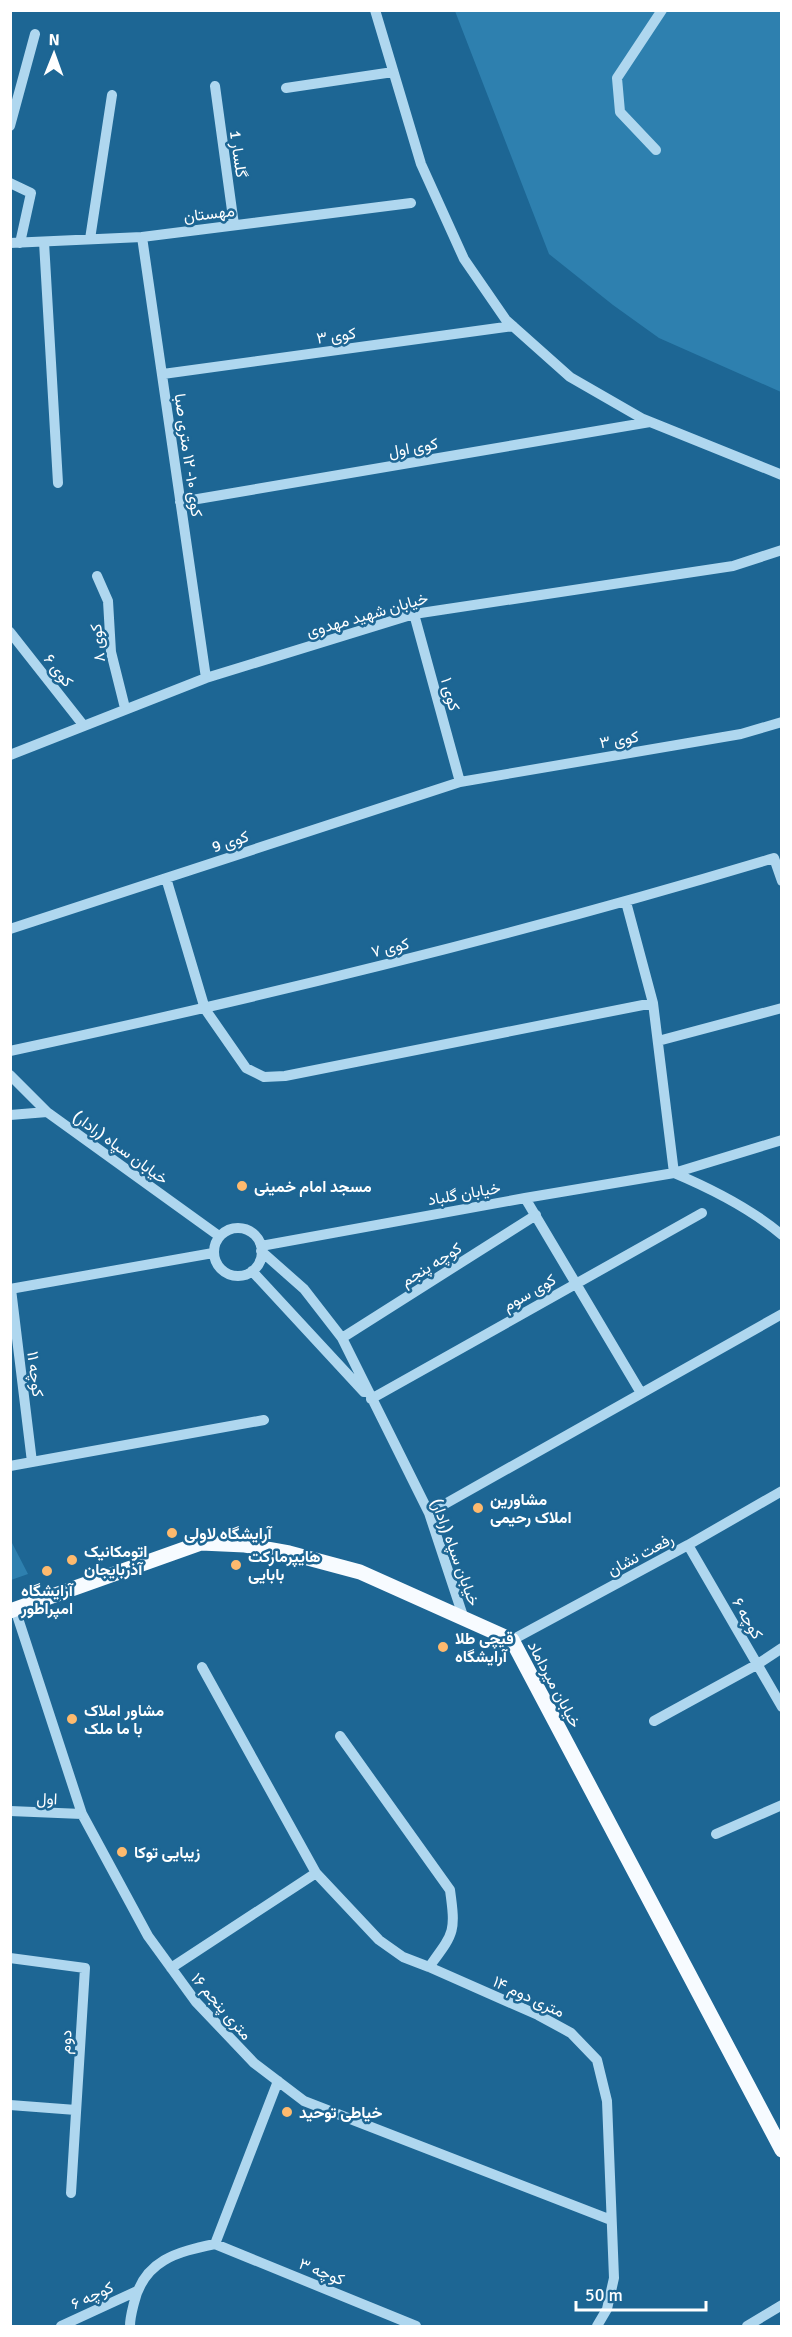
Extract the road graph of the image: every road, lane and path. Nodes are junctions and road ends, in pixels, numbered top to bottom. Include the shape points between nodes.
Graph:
1 (375, 10) edge
2 (662, 10) edge
3 (35, 34) dead end
4 (393, 72) junction
5 (215, 86) dead end
6 (286, 88) dead end
7 (112, 95) dead end
8 (10, 126) edge
9 (656, 150) dead end
10 (10, 183) edge
11 (411, 203) dead end
12 (234, 225) junction
13 (142, 237) junction
14 (90, 239) junction
15 (44, 242) junction
16 (15, 243) edge
17 (513, 326) junction
18 (163, 374) junction
19 (651, 422) junction
20 (782, 475) edge
21 (58, 483) dead end
22 (180, 502) junction
23 (782, 550) edge
24 (97, 576) dead end
25 (414, 614) junction
26 (10, 632) edge
27 (206, 678) junction
28 (125, 708) junction
29 (782, 722) edge
30 (84, 726) junction
31 (10, 755) edge
32 (460, 782) junction
33 (166, 878) junction
34 (782, 881) edge
35 (627, 902) junction
36 (10, 928) edge
37 (653, 1003) junction
38 (782, 1008) edge
39 (205, 1009) junction
40 (658, 1041) junction
41 (10, 1051) edge
42 (10, 1076) edge
43 (47, 1112) junction
44 (10, 1115) edge
45 (782, 1140) edge
46 (674, 1173) junction
47 (525, 1197) junction
48 (702, 1213) dead end
49 (536, 1215) junction
50 (782, 1235) edge
51 (219, 1236) junction
52 (261, 1249) junction
53 (213, 1252) junction
54 (252, 1271) junction
55 (576, 1282) junction
56 (11, 1289) edge
57 (782, 1314) edge
58 (342, 1338) junction
59 (641, 1393) junction
60 (371, 1399) junction
61 (264, 1420) dead end
62 (32, 1462) junction
63 (10, 1466) edge
64 (782, 1491) edge
65 (429, 1513) junction
66 (688, 1545) junction
67 (13, 1610) edge
68 (464, 1619) junction
69 (512, 1640) junction
70 (782, 1648) edge
71 (758, 1664) junction
72 (202, 1667) dead end
73 (782, 1707) edge
74 (654, 1721) dead end
75 (340, 1736) dead end
76 (782, 1805) edge
77 (10, 1811) edge
78 (82, 1814) junction
79 (716, 1834) dead end
80 (316, 1873) junction
81 (10, 1958) edge
82 (429, 1967) junction
83 (171, 1968) junction
84 (278, 2082) junction
85 (10, 2105) edge
86 (76, 2109) junction
87 (782, 2150) edge
88 (71, 2193) dead end
89 (611, 2220) junction
90 (215, 2244) junction
91 (136, 2291) junction
92 (782, 2305) edge
93 (61, 2326) edge
94 (130, 2326) edge
95 (416, 2326) edge
96 (597, 2326) edge
97 (747, 2326) edge

1 - 4 street
2 - 9 street via 617,78 620,112
3 - 8 street
4 - 6 street
4 - 17 street via 421,164 464,259
5 - 12 street, گلسار 1
7 - 14 street
10 - 16 street via 31,193
11 - 12 street, مهستان
12 - 13 street, مهستان
13 - 14 street, مهستان
13 - 18 street, کوی ۱۰- ۱۲ متری صبا
14 - 15 street, مهستان
15 - 16 street, مهستان
15 - 21 street
17 - 18 street, کوی ۳
17 - 19 street via 570,377
18 - 22 street, کوی ۱۰- ۱۲ متری صبا
19 - 20 street
19 - 22 street, کوی اول
22 - 27 street, کوی ۱۰- ۱۲ متری صبا
23 - 25 street, خیابان شهید مهدوی via 733,566
24 - 28 street, کوی ۸ via 108,601 111,652
25 - 27 street, خیابان شهید مهدوی
25 - 32 street, کوی ۱
26 - 30 street, کوی ۶
27 - 28 street, خیابان شهید مهدوی
28 - 30 street, خیابان شهید مهدوی
29 - 32 street, کوی ۳ via 741,734
30 - 31 street, خیابان شهید مهدوی
32 - 33 street, کوی 9
33 - 36 street, کوی 9
33 - 39 street
34 - 35 street, کوی ۷ via 774,858
35 - 37 street
35 - 39 street, کوی ۷
37 - 39 street via 264,1077 246,1068
37 - 40 street
38 - 40 street
39 - 41 street, کوی ۷
40 - 46 street
42 - 43 street, خیابان سپاه (رادار)
43 - 44 street
43 - 51 street, خیابان سپاه (رادار)
45 - 46 street, خیابان گلباد
46 - 47 street, خیابان گلباد
46 - 50 street via 711,1188
47 - 49 street
47 - 52 street, خیابان گلباد
48 - 55 street, کوی سوم
49 - 55 street
49 - 58 street, کوچه پنجم
51 - 52 street via 227,1230 248,1230 256,1236
51 - 53 street
52 - 54 street
52 - 58 street, خیابان سپاه (رادار) via 304,1289
53 - 54 street via 216,1262 232,1275
53 - 56 street
54 - 60 street, خیابان سپاه (رادار)
55 - 59 street
55 - 60 street, کوی سوم
56 - 62 street, کوچه ۱۱
57 - 59 street
58 - 60 street, خیابان سپاه (رادار)
59 - 65 street
60 - 65 street, خیابان سپاه (رادار)
61 - 62 street
62 - 63 street
64 - 66 street, رفعت نشان
65 - 68 street, خیابان سپاه (رادار)
66 - 69 street, رفعت نشان
66 - 71 street, کوچه ۶
67 - 68 main road, خیابان میرداماد via 201,1543 278,1551 360,1572
67 - 78 street, ۱۶ متری پنجم
68 - 69 main road, خیابان میرداماد
69 - 87 main road, خیابان میرداماد
70 - 71 street
71 - 73 street, کوچه ۶
71 - 74 street
72 - 80 street, ۱۴ متری دوم
75 - 82 street via 450,1890 452,1936
76 - 79 street
77 - 78 street, اول
78 - 83 street, ۱۶ متری پنجم via 148,1936
80 - 82 street, ۱۴ متری دوم via 379,1940 403,1958
80 - 83 street
81 - 86 street, دوم via 85,1968
82 - 89 street, ۱۴ متری دوم via 563,2028 597,2060 608,2101
83 - 84 street, ۱۶ متری پنجم via 203,2010
84 - 89 street, ۱۶ متری پنجم via 304,2101
84 - 90 street
85 - 86 street
86 - 88 street, دوم
89 - 96 street via 614,2277 607,2309
90 - 91 street via 182,2251 152,2266
90 - 95 street, کوچه ۳
91 - 93 street, کوچه ۶
91 - 94 street
92 - 97 street

